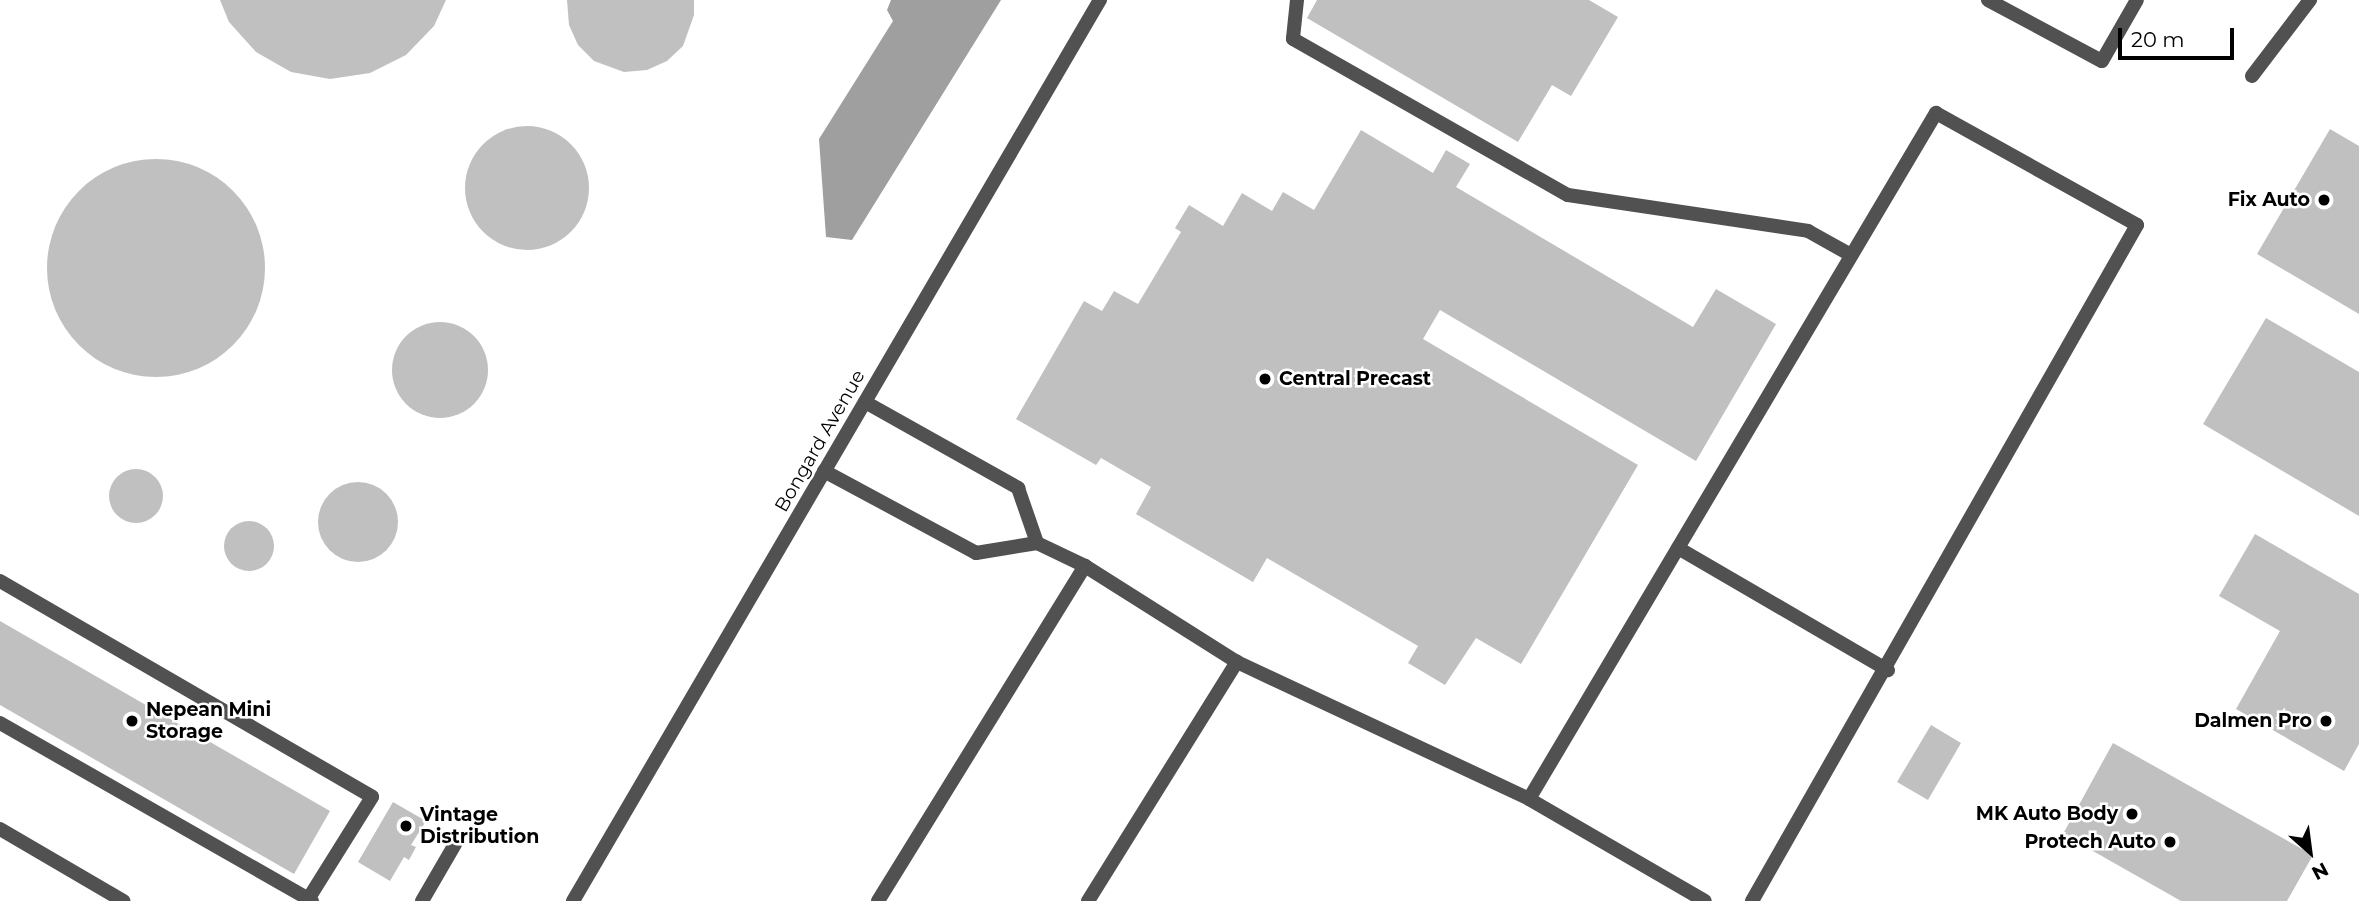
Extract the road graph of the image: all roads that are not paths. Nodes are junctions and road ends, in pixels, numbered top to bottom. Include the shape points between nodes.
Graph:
1 (1100, 0) edge
2 (1297, 0) edge
3 (1988, 0) edge
4 (2137, 0) edge
5 (2310, 0) edge
6 (2252, 76) dead end
7 (1851, 255) junction
8 (865, 402) junction
9 (824, 471) junction
10 (1037, 542) junction
11 (1678, 548) junction
12 (1085, 566) junction
13 (0, 581) edge
14 (1237, 662) junction
15 (1888, 670) junction
16 (0, 723) edge
17 (1529, 799) junction
18 (0, 829) edge
19 (455, 844) dead end
20 (309, 900) edge
21 (123, 901) edge
22 (422, 901) edge
23 (573, 901) edge
24 (878, 901) edge
25 (1088, 901) edge
26 (1705, 901) edge
27 (1752, 901) edge

1 - 8 street, Bongard Avenue
2 - 7 street via 1293,40 1568,195 1808,231
3 - 4 street via 2102,61
5 - 6 street
7 - 11 street
7 - 15 street via 1936,113 2137,225
8 - 9 street, Bongard Avenue
8 - 10 street via 1018,488
9 - 10 street via 976,553
9 - 23 street, Bongard Avenue
10 - 12 street
11 - 15 street
11 - 17 street
12 - 14 street
12 - 24 street
13 - 20 street via 372,797
14 - 17 street
14 - 25 street
15 - 27 street
16 - 20 street
17 - 26 street
18 - 21 street
19 - 22 street

